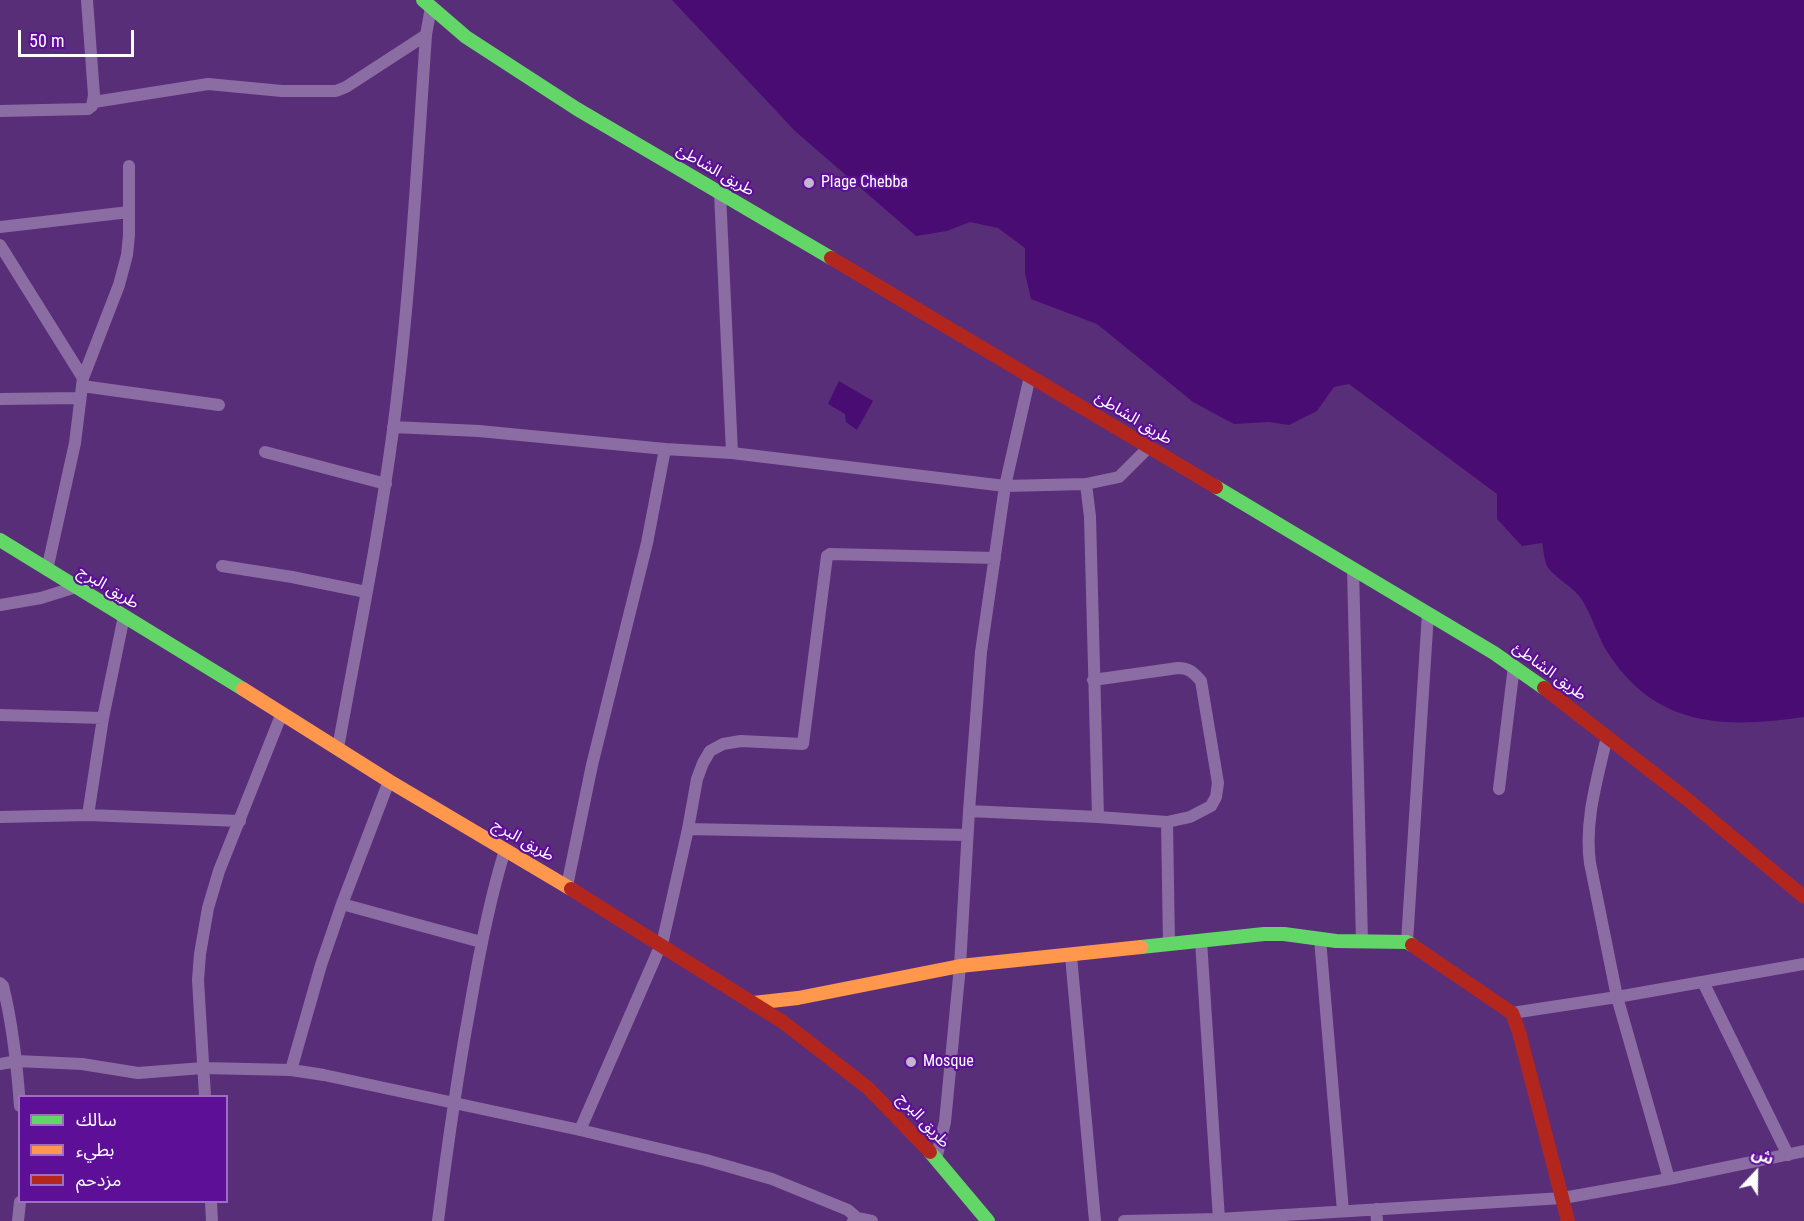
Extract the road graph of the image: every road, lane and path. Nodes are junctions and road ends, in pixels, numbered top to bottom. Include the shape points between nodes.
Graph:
1 (87, 0) edge
2 (427, 4) edge
3 (426, 35) junction
4 (93, 102) junction
5 (0, 111) edge
6 (129, 166) dead end
7 (720, 193) junction
8 (129, 212) junction
9 (0, 227) edge
10 (0, 245) edge
11 (1030, 376) junction
12 (81, 387) junction
13 (0, 399) edge
14 (219, 405) dead end
15 (393, 427) junction
16 (1148, 448) junction
17 (665, 449) junction
18 (265, 452) dead end
19 (732, 453) junction
20 (386, 484) junction
21 (1086, 484) junction
22 (1005, 486) junction
23 (0, 540) edge
24 (994, 558) junction
25 (222, 566) dead end
26 (1353, 568) junction
27 (47, 570) junction
28 (76, 587) junction
29 (366, 592) junction
30 (0, 605) edge
31 (1428, 613) junction
32 (124, 616) junction
33 (1514, 666) junction
34 (1093, 680) junction
35 (282, 713) junction
36 (0, 715) edge
37 (104, 718) junction
38 (1607, 736) junction
39 (338, 748) junction
40 (389, 781) junction
41 (1499, 789) dead end
42 (969, 811) junction
43 (88, 815) junction
44 (0, 817) edge
45 (1098, 817) junction
46 (240, 821) junction
47 (1167, 822) junction
48 (688, 829) junction
49 (967, 835) junction
50 (505, 850) junction
51 (567, 886) junction
52 (1804, 897) edge
53 (342, 904) junction
54 (1320, 939) junction
55 (1201, 940) junction
56 (481, 942) junction
57 (1362, 942) junction
58 (1407, 942) junction
59 (1169, 944) junction
60 (660, 945) junction
61 (1071, 956) junction
62 (1804, 964) edge
63 (960, 966) junction
64 (0, 982) edge
65 (1703, 982) junction
66 (1617, 997) junction
67 (753, 1003) junction
68 (1512, 1013) junction
69 (17, 1062) junction
70 (0, 1064) edge
71 (203, 1068) junction
72 (291, 1070) junction
73 (19, 1095) edge
74 (205, 1095) edge
75 (452, 1103) junction
76 (579, 1130) junction
77 (1804, 1152) edge
78 (1788, 1155) junction
79 (936, 1159) junction
80 (1669, 1179) junction
81 (1563, 1197) junction
82 (20, 1203) edge
83 (211, 1203) edge
84 (1343, 1211) junction
85 (1377, 1215) edge
86 (855, 1219) edge
87 (1219, 1219) junction
88 (18, 1221) edge
89 (212, 1221) edge
90 (438, 1221) edge
91 (872, 1221) edge
92 (988, 1221) edge
93 (1095, 1221) edge
94 (1124, 1221) edge
95 (1568, 1221) edge

1 - 4 street
2 - 3 street
2 - 7 street, طريق الشاطئ via 466,37 517,71
3 - 4 street via 336,91 208,84
3 - 15 street via 411,252
4 - 5 street via 88,109
6 - 8 street
7 - 11 street, طريق الشاطئ
7 - 19 street
8 - 9 street
8 - 12 street via 123,272
10 - 12 street
11 - 16 street, طريق الشاطئ
11 - 22 street
12 - 13 street
12 - 14 street
12 - 27 street via 71,465
15 - 17 street
15 - 20 street
16 - 21 street via 1119,477
16 - 26 street, طريق الشاطئ
17 - 19 street
17 - 51 street via 647,543 620,645
18 - 20 street
19 - 22 street
20 - 29 street
21 - 22 street
21 - 34 street
22 - 24 street
23 - 27 street, طريق البرج
24 - 42 street via 981,652
24 - 48 street via 827,556 802,744 741,741 710,751 697,779
25 - 29 street
26 - 31 street, طريق الشاطئ
26 - 57 street
27 - 28 street, طريق البرج
28 - 30 street
28 - 32 street, طريق البرج
29 - 39 street
31 - 33 street, طريق الشاطئ
31 - 58 street
32 - 35 street, طريق البرج
32 - 37 street
33 - 38 street, طريق الشاطئ
33 - 41 street
34 - 45 street
34 - 47 street via 1187,668 1201,681 1218,783 1216,797 1210,806 1190,817
35 - 39 street, طريق البرج
35 - 46 street
36 - 37 street
37 - 43 street
38 - 52 street, طريق الشاطئ
38 - 66 street via 1589,818 1587,846
39 - 40 street, طريق البرج
40 - 50 street, طريق البرج
40 - 53 street
42 - 45 street
42 - 49 street
43 - 44 street
43 - 46 street
45 - 47 street
46 - 71 street via 214,884 200,954
47 - 59 street
48 - 49 street
48 - 60 street
49 - 63 street
50 - 51 street, طريق البرج
50 - 56 street
51 - 60 street, طريق البرج
53 - 56 street
53 - 72 street
54 - 55 street via 1284,934
54 - 57 street
54 - 84 street
55 - 59 street
55 - 87 street
56 - 75 street
57 - 58 street
58 - 68 street
59 - 61 street
60 - 67 street, طريق البرج
60 - 76 street
61 - 63 street
61 - 93 street
62 - 65 street
63 - 67 street
63 - 79 street via 945,1122
64 - 69 street via 12,1022
65 - 66 street
65 - 78 street
66 - 68 street
66 - 80 street
67 - 79 street, طريق البرج via 860,1081
68 - 81 street
69 - 70 street
69 - 71 street via 82,1064 138,1073
69 - 73 street
71 - 72 street
71 - 74 street
72 - 75 street
75 - 76 street
75 - 90 street
76 - 86 street via 772,1179 848,1210
77 - 78 street
78 - 80 street
79 - 92 street, طريق البرج
80 - 81 street
81 - 85 street
81 - 95 street
82 - 88 street
83 - 89 street
84 - 85 street
84 - 87 street
86 - 91 street
87 - 94 street

